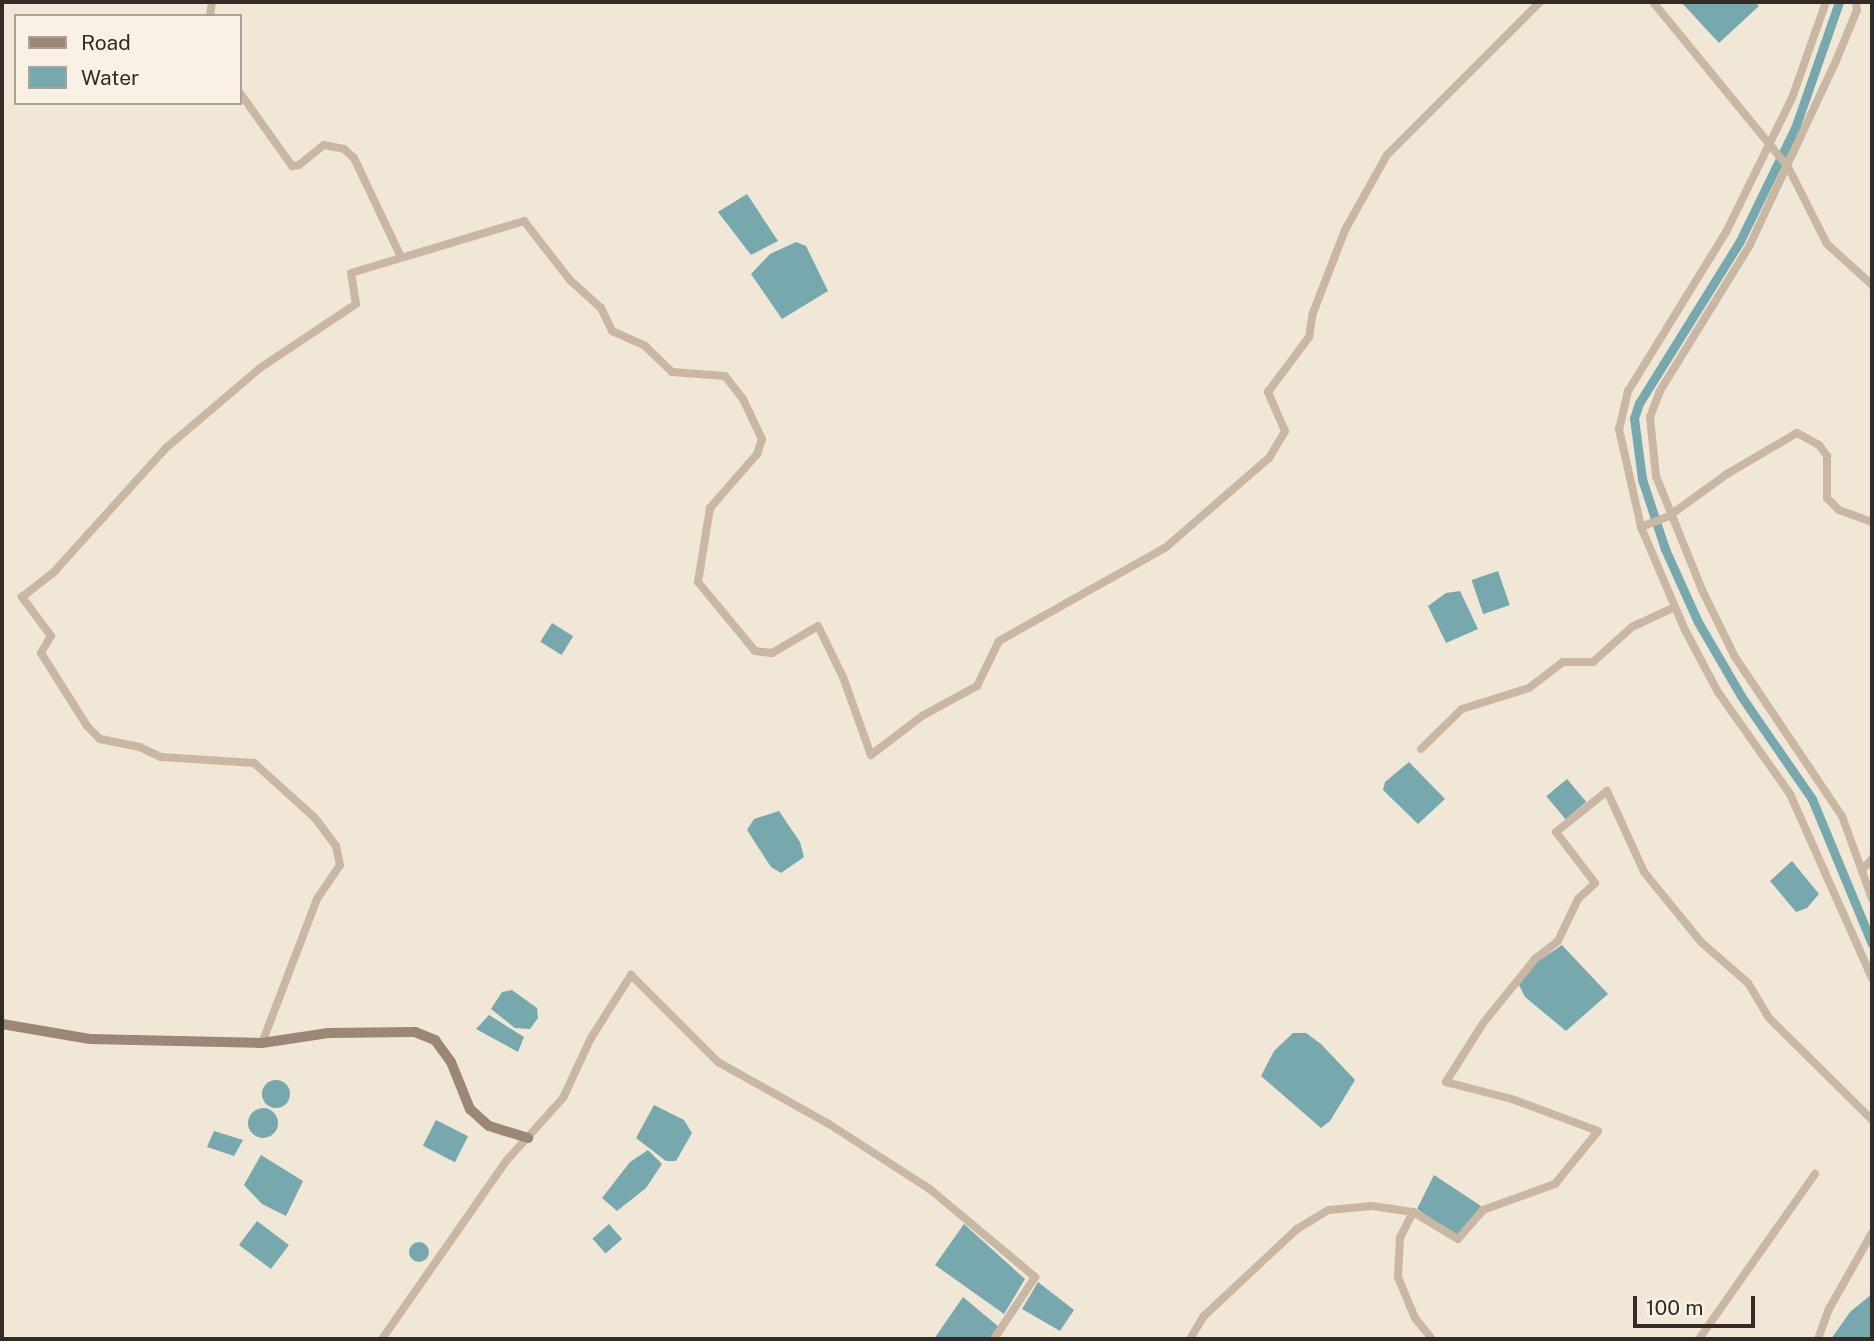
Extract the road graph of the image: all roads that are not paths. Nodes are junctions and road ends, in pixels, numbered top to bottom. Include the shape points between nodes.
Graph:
1 (1540, 2) edge
2 (1653, 2) edge
3 (1826, 2) edge
4 (1856, 2) edge
5 (242, 96) edge
6 (1769, 144) junction
7 (1788, 167) junction
8 (400, 255) junction
9 (1872, 285) edge
10 (1669, 516) junction
11 (1872, 522) edge
12 (1641, 527) junction
13 (1675, 607) junction
14 (1421, 749) dead end
15 (1872, 859) edge
16 (1862, 870) junction
17 (1872, 898) edge
18 (1872, 978) edge
19 (2, 1024) edge
20 (262, 1043) junction
21 (1872, 1120) edge
22 (528, 1138) junction
23 (1815, 1174) dead end
24 (1413, 1212) junction
25 (1872, 1233) edge
26 (382, 1339) edge
27 (994, 1339) edge
28 (1190, 1339) edge
29 (1432, 1339) edge
30 (1699, 1339) edge
31 (1818, 1339) edge

1 - 8 street via 1387,155 1345,230 1313,313 1309,337 1268,392 1285,431 1269,458 1165,548 999,641 977,686 922,716 871,755 843,677 818,626 772,653 755,651 698,582 710,508 757,454 762,439 743,399 725,376 672,372 645,346 612,331 601,308 570,280 524,221
2 - 6 street
3 - 6 street via 1792,98
4 - 7 street via 1857,10 1836,61
5 - 8 street via 292,166 299,166 324,145 344,149 354,158
6 - 7 street
6 - 12 street via 1726,232 1628,391 1619,429 1620,450
7 - 9 street via 1827,244
7 - 10 street via 1750,245 1660,391 1650,417 1653,457
8 - 20 street via 351,273 356,304 260,368 166,448 53,573 22,597 51,636 41,653 100,739 140,747 161,757 254,763 314,817 336,846 340,865 317,899
10 - 11 street via 1727,474 1797,433 1819,445 1827,456 1827,498 1839,510
10 - 12 street
10 - 16 street via 1735,657 1821,779 1842,816
12 - 13 street
13 - 14 street via 1632,627 1593,662 1563,662 1529,688 1462,709
13 - 18 street via 1718,692 1790,794
15 - 16 street
16 - 17 street
19 - 20 street via 90,1039
20 - 22 street via 328,1033 415,1032 435,1040 451,1062 470,1108 489,1126
21 - 24 street via 1769,1017 1748,983 1701,943 1644,872 1607,791 1556,832 1595,883 1578,899 1558,941 1535,959 1484,1022 1446,1083 1512,1099 1598,1131 1555,1184 1483,1210 1458,1239
22 - 26 street via 464,1218
22 - 27 street via 563,1098 591,1038 631,975 718,1062 829,1124 931,1190 1034,1277
23 - 30 street
24 - 28 street via 1373,1206 1329,1210 1297,1229 1205,1316
24 - 29 street via 1400,1237 1398,1277 1415,1318
25 - 31 street via 1829,1309

